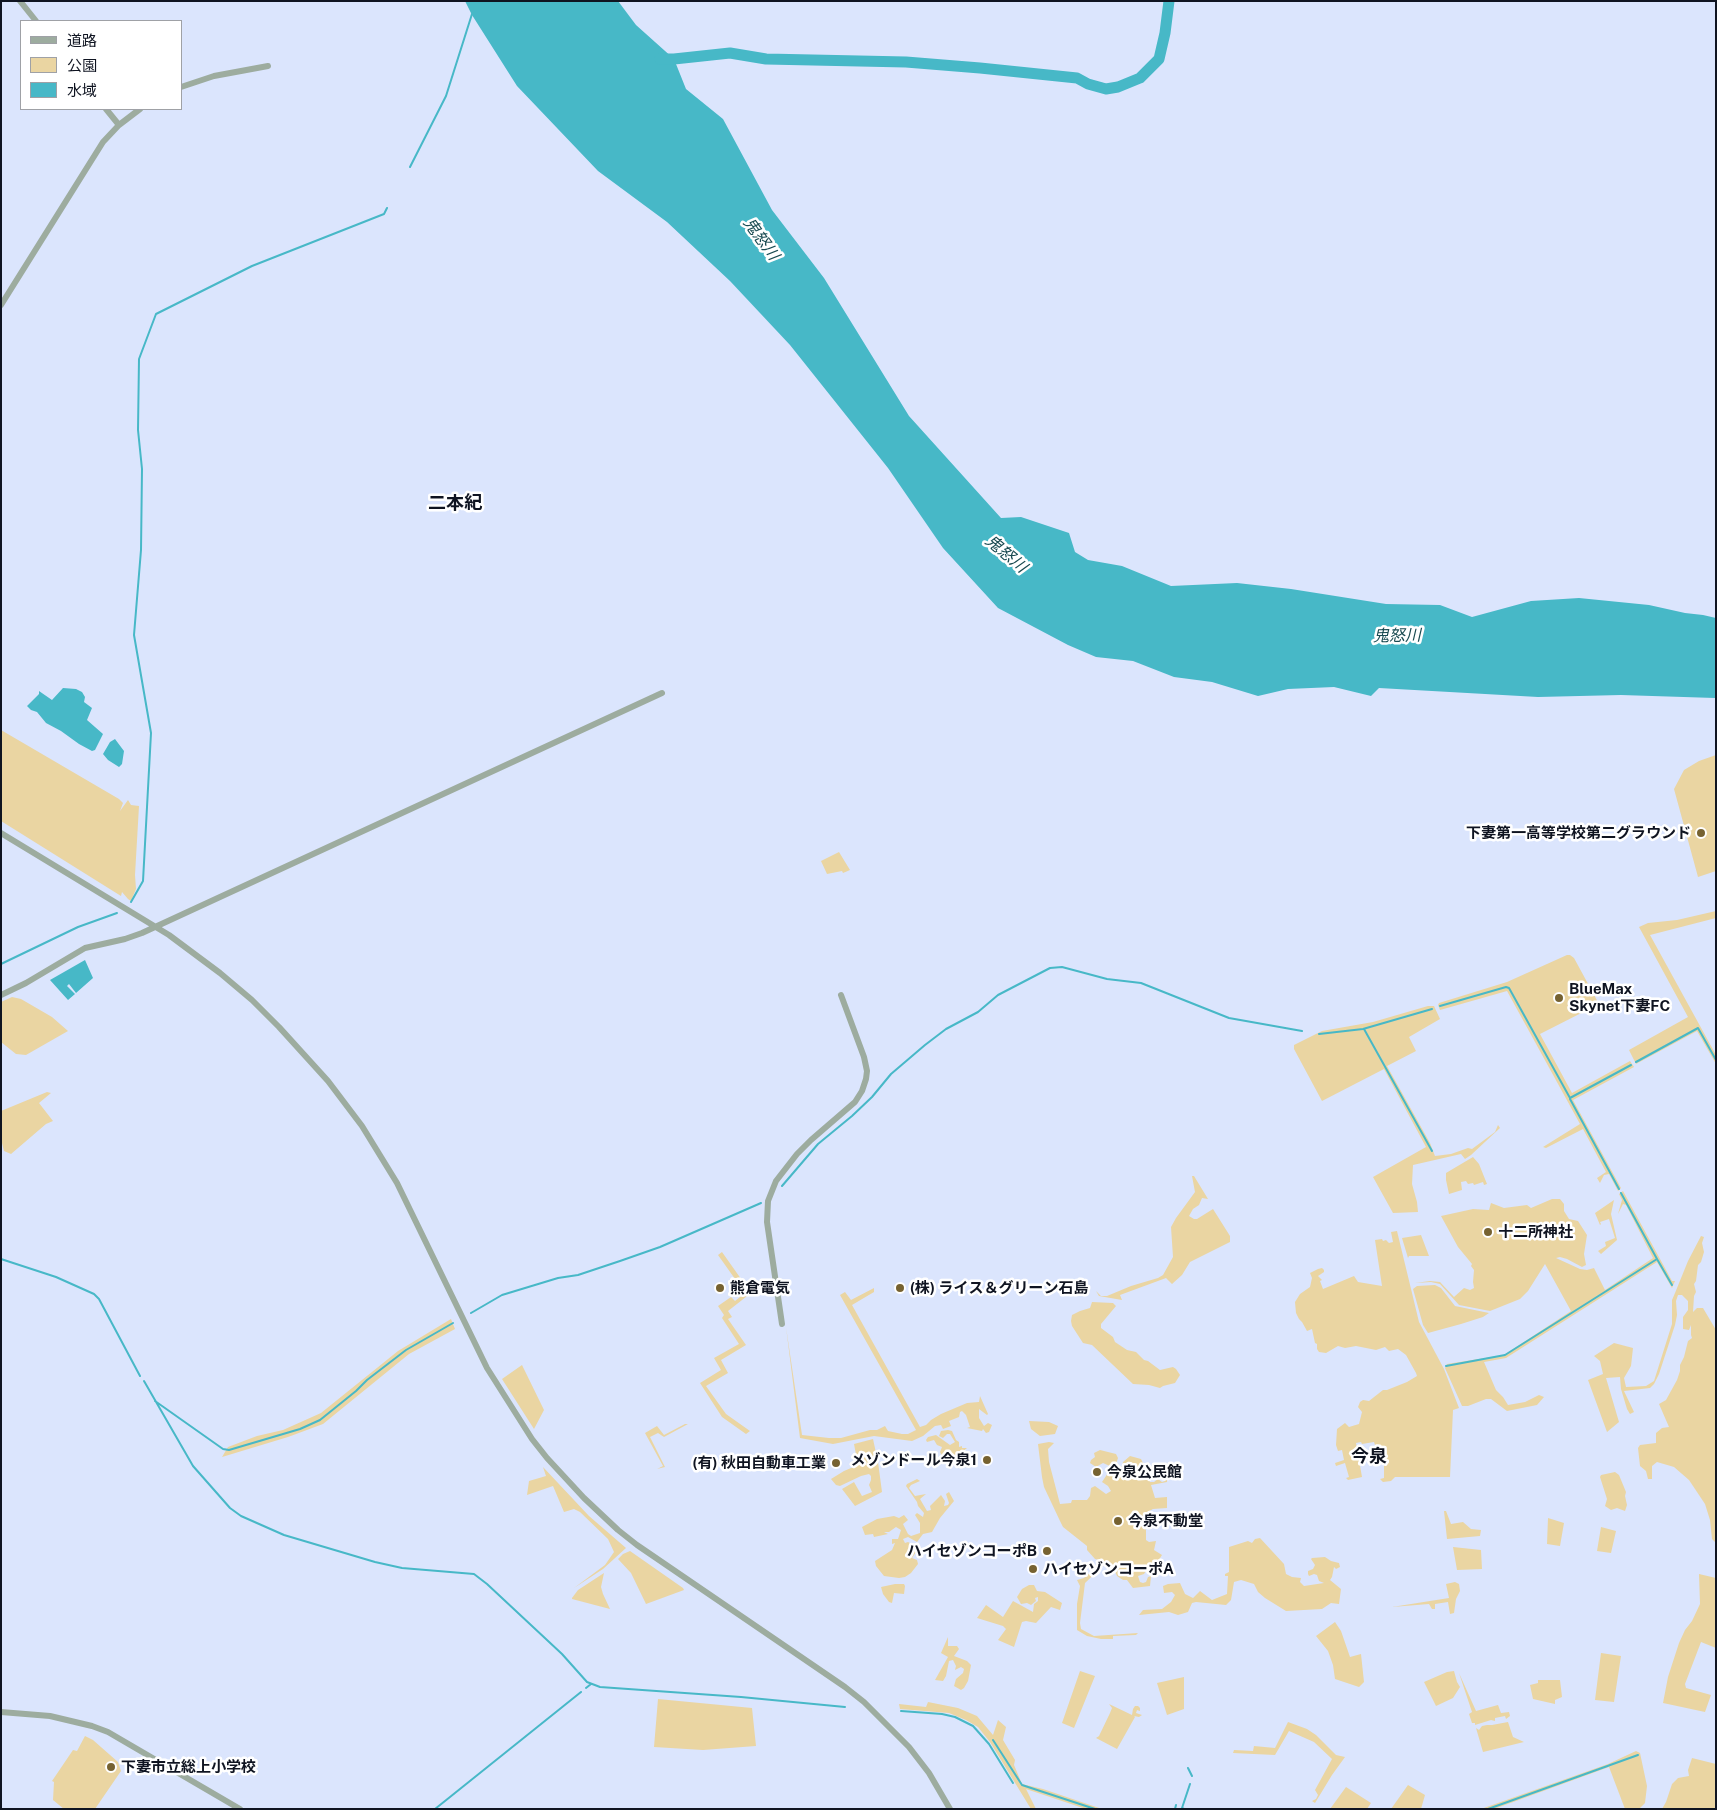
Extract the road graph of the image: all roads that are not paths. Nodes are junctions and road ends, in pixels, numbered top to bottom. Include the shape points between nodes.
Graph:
1 (20, 1) edge
2 (35, 20) edge
3 (268, 66) dead end
4 (182, 87) edge
5 (107, 110) edge
6 (139, 110) edge
7 (119, 125) junction
8 (1, 305) edge
9 (662, 693) dead end
10 (1, 833) edge
11 (157, 927) junction
12 (1, 995) edge
13 (841, 995) dead end
14 (782, 1324) dead end
15 (1, 1712) edge
16 (240, 1809) edge
17 (950, 1809) edge

1 - 2 street
3 - 4 street via 214,76
5 - 7 street
6 - 7 street
7 - 8 street via 103,142
9 - 11 street
10 - 11 street
11 - 12 street via 125,939 85,948
11 - 17 street via 252,1000 298,1046 362,1126 397,1183 494,1381 532,1439 563,1476 612,1525 648,1553 864,1702 909,1747
13 - 14 street via 864,1057 866,1079 855,1102 797,1154 776,1182 768,1201 767,1222
15 - 16 street via 50,1716 108,1732

